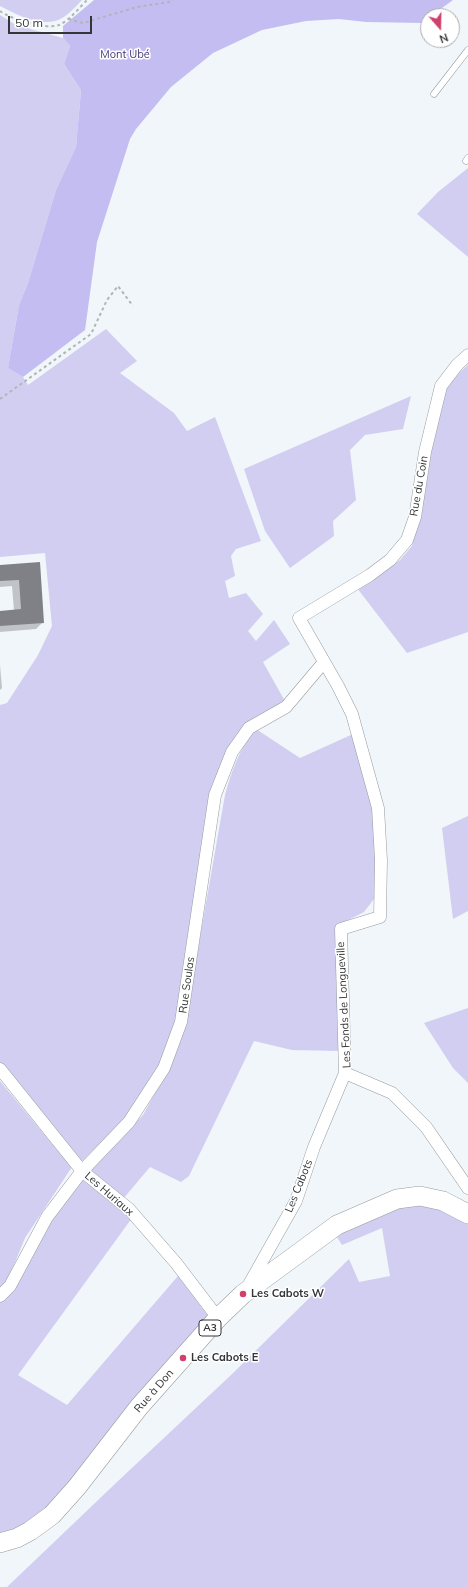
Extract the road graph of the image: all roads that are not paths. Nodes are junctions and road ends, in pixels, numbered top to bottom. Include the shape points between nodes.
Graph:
1 (468, 50) edge
2 (434, 94) dead end
3 (468, 355) edge
4 (324, 662) junction
5 (0, 1069) edge
6 (346, 1073) junction
7 (82, 1171) junction
8 (468, 1188) edge
9 (468, 1214) edge
10 (243, 1294) junction
11 (0, 1296) edge
12 (218, 1318) junction
13 (0, 1543) edge

1 - 2 lane
3 - 4 street, Rue du Coin via 441,386 425,452 415,516 407,540 390,560 370,575 299,618
4 - 6 street, Les Fonds de Longueville via 352,714 378,808 381,860 380,917 341,929
4 - 7 street, Rue Soulas via 286,707 249,728 232,752 215,795 181,1022 164,1068 129,1122
5 - 7 street, Les Huriaux
6 - 8 street, Les Fonds de Longueville via 392,1093 426,1127
6 - 10 street, Les Cabots via 314,1147 296,1201
7 - 11 street, Rue Soulas via 47,1217 10,1286
7 - 12 street, Les Huriaux via 129,1209 176,1263
9 - 10 main road, Rue à Don / A3 via 444,1201 420,1196 396,1199 337,1225
10 - 12 main road, Rue à Don / A3
12 - 13 main road, Rue à Don / A3 via 139,1407 52,1515 17,1538

